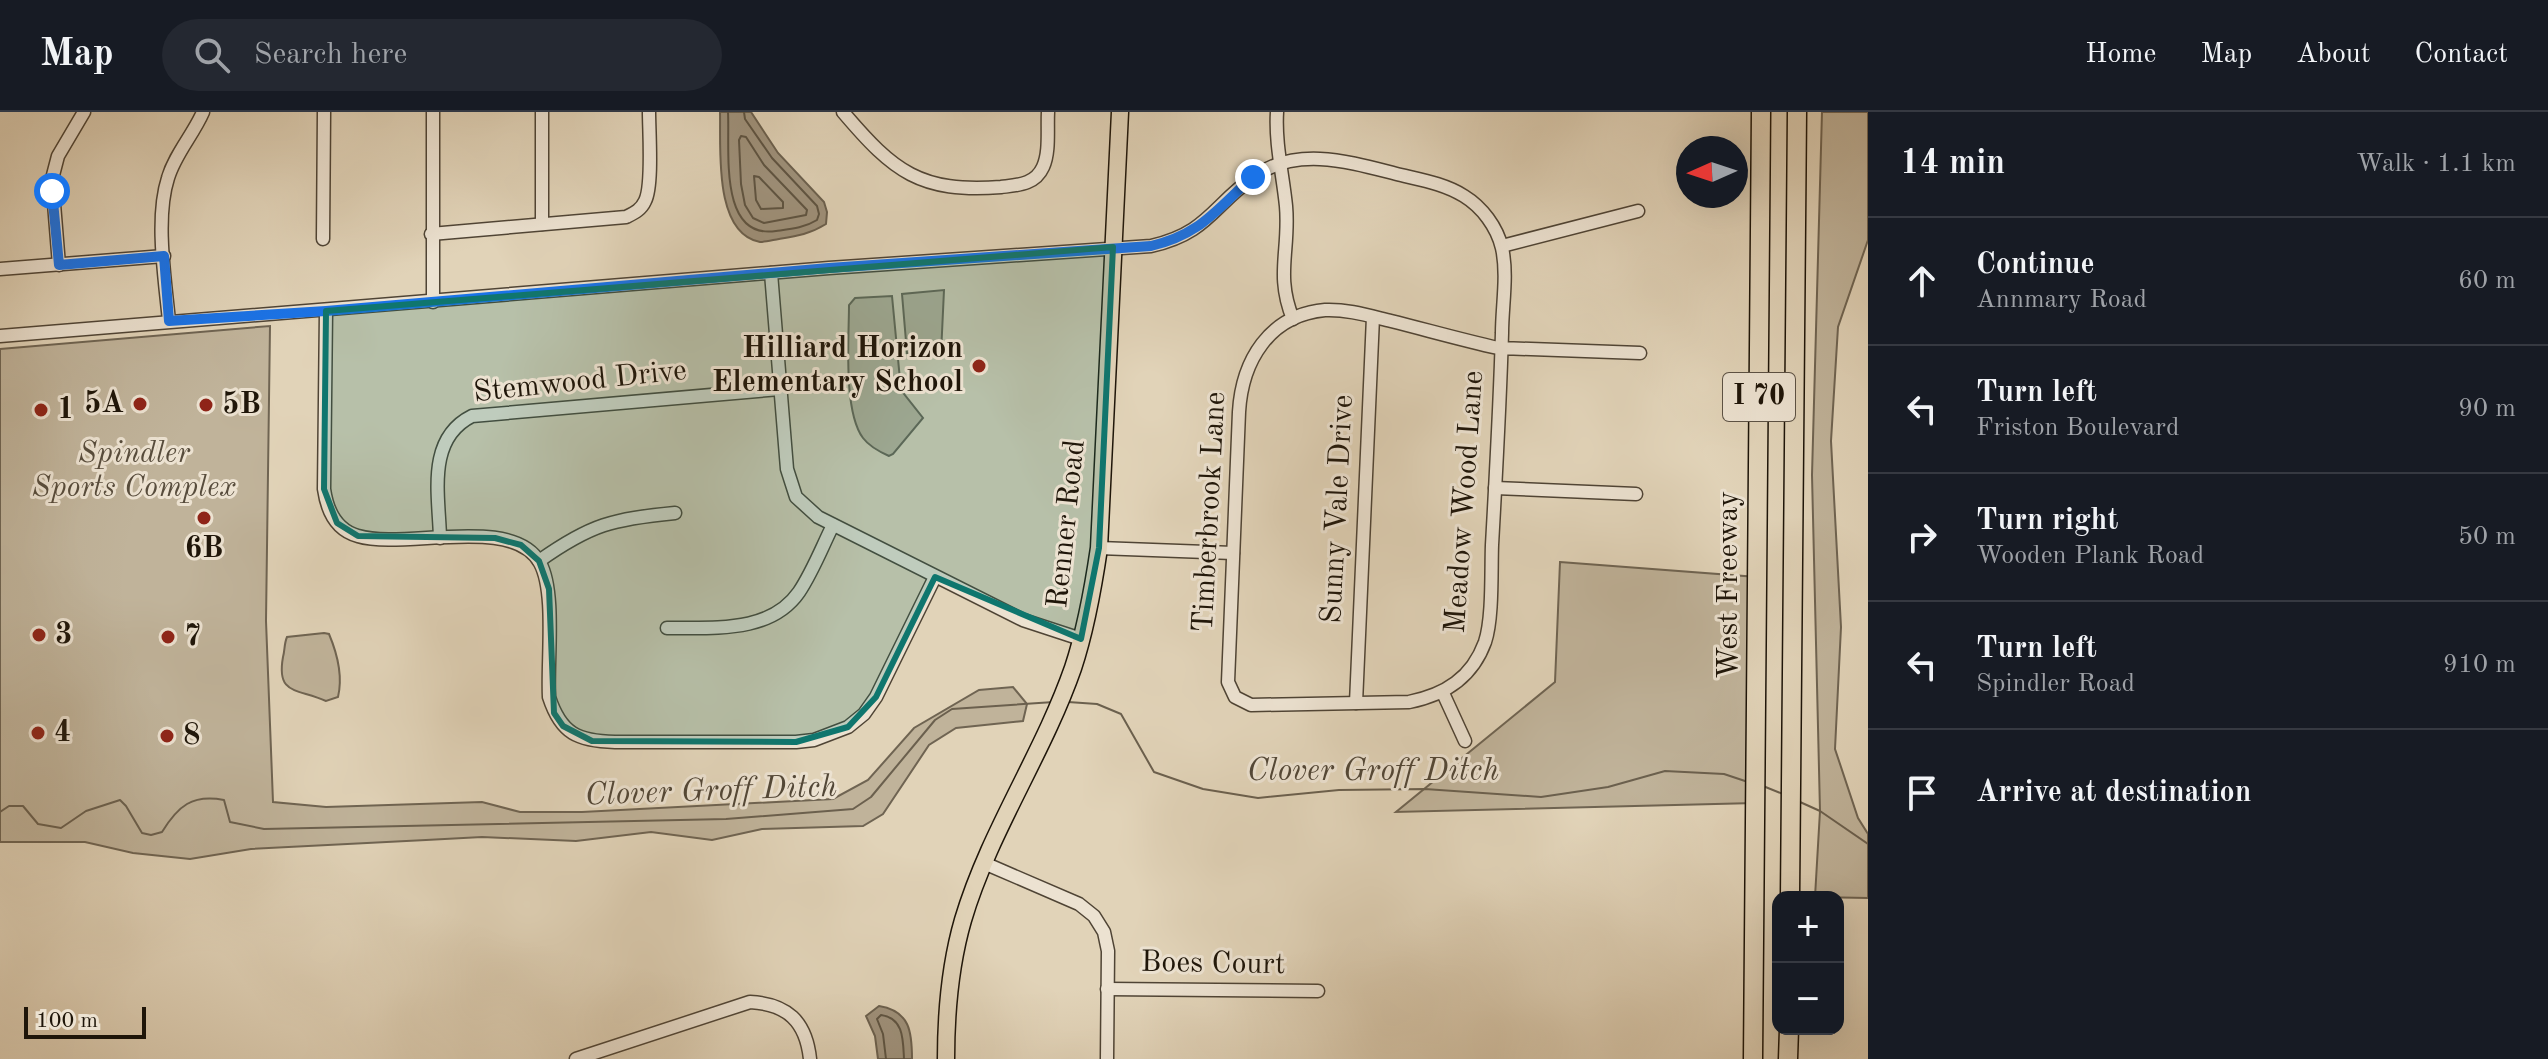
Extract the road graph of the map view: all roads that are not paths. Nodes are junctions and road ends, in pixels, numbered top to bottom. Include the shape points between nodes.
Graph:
1 (84, 112) edge
2 (203, 112) edge
3 (324, 112) edge
4 (433, 112) edge
5 (542, 112) edge
6 (649, 112) edge
7 (843, 112) edge
8 (1048, 112) edge
9 (1120, 112) edge
10 (1277, 112) edge
11 (1761, 112) edge
12 (1797, 112) edge
13 (1280, 164) junction
14 (1638, 211) dead end
15 (542, 224) junction
16 (431, 234) junction
17 (323, 239) dead end
18 (1502, 246) junction
19 (1113, 247) junction
20 (164, 256) junction
21 (59, 265) junction
22 (0, 269) edge
23 (771, 273) junction
24 (433, 302) junction
25 (326, 311) junction
26 (1373, 317) junction
27 (1293, 319) junction
28 (169, 321) junction
29 (0, 336) edge
30 (1501, 348) junction
31 (1640, 353) dead end
32 (780, 389) junction
33 (1495, 488) junction
34 (1636, 494) dead end
35 (675, 513) dead end
36 (833, 525) junction
37 (440, 538) junction
38 (1099, 548) junction
39 (1233, 553) junction
40 (539, 561) junction
41 (935, 577) junction
42 (667, 628) dead end
43 (1081, 639) junction
44 (1443, 693) junction
45 (1356, 703) junction
46 (1465, 741) dead end
47 (984, 863) junction
48 (1790, 891) edge
49 (1107, 989) junction
50 (1318, 991) dead end
51 (1789, 1035) edge
52 (576, 1059) edge
53 (810, 1059) edge
54 (946, 1059) edge
55 (1107, 1059) edge
56 (1753, 1059) edge
57 (1788, 1059) edge

1 - 21 street via 53,166
2 - 20 street via 167,179
3 - 17 street
4 - 16 street
5 - 15 street
6 - 15 street via 648,188 638,211 626,217
7 - 8 street via 905,172 946,188 969,189 1018,185 1036,177 1043,168
9 - 19 main road, Renner Road
10 - 13 street
11 - 56 highway, West Freeway / I 70
12 - 48 highway, West Freeway / I 70
13 - 18 street via 1332,159 1435,184 1474,202
13 - 19 street via 1253,177 1189,234 1151,246
13 - 27 street via 1287,220 1283,287
14 - 18 street
15 - 16 street
16 - 24 street
18 - 30 street, Meadow Wood Lane
19 - 23 street
19 - 38 main road, Renner Road
20 - 21 street
20 - 28 street
21 - 22 street
23 - 24 street
23 - 32 street
24 - 25 street
25 - 28 street
25 - 37 street via 324,489 330,513 358,536
26 - 27 street via 1328,310
26 - 30 street
26 - 45 street, Sunny Vale Drive
27 - 39 street, Timberbrook Lane via 1251,357 1243,382
28 - 29 street
30 - 31 street
30 - 33 street, Meadow Wood Lane
32 - 36 street via 787,469 796,497
32 - 37 street, Stemwood Drive via 472,416 452,428 441,448
33 - 34 street
33 - 44 street, Meadow Wood Lane via 1485,641 1468,672
35 - 40 street via 624,518 589,529
36 - 41 street
36 - 42 street via 789,605 749,625
37 - 40 street via 495,538 521,545
38 - 39 street
38 - 43 main road, Renner Road
39 - 45 street, Timberbrook Lane via 1228,682 1235,697 1251,705
40 - 41 street via 549,589 547,669 554,713 576,736 615,742 796,742 848,727 876,697
41 - 43 street via 1023,620
43 - 47 main road, Renner Road via 1060,701
44 - 45 street via 1409,702
44 - 46 street
47 - 49 street via 1079,904 1094,916 1106,941
47 - 54 main road, Renner Road via 954,956
49 - 50 street, Boes Court
49 - 55 street
51 - 57 highway
52 - 53 street via 750,1002 767,1003 798,1021

